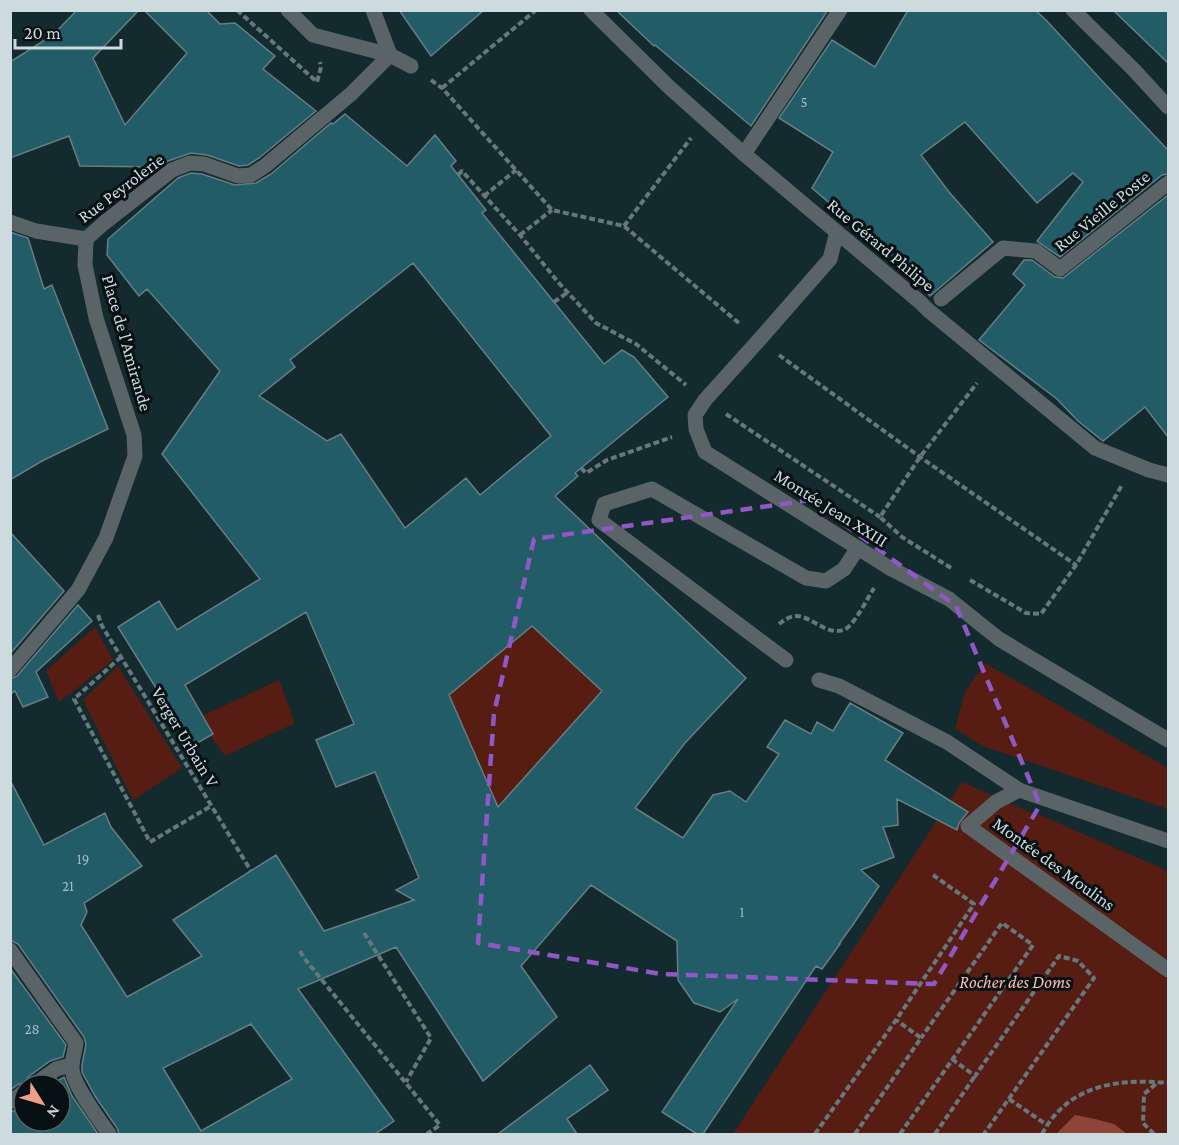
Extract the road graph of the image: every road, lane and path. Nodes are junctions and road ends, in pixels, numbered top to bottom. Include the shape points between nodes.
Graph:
1 (288, 10) edge
2 (373, 10) edge
3 (536, 10) edge
4 (591, 10) edge
5 (840, 10) edge
6 (1073, 10) edge
7 (390, 55) junction
8 (411, 66) joint
9 (442, 88) junction
10 (1168, 107) edge
11 (705, 119) junction
12 (744, 154) junction
13 (516, 170) junction
14 (458, 175) dead end
15 (1168, 183) edge
16 (484, 196) junction
17 (552, 210) junction
18 (10, 222) edge
19 (624, 226) junction
20 (837, 232) junction
21 (520, 235) junction
22 (86, 240) junction
23 (558, 282) dead end
24 (568, 292) dead end
25 (941, 299) dead end
26 (554, 302) dead end
27 (759, 340) junction
28 (992, 363) junction
29 (673, 437) dead end
30 (920, 457) junction
31 (1135, 464) junction
32 (581, 468) dead end
33 (1168, 475) edge
34 (858, 548) junction
35 (938, 560) dead end
36 (1076, 565) junction
37 (888, 567) junction
38 (964, 577) dead end
39 (98, 615) dead end
40 (782, 622) dead end
41 (121, 657) junction
42 (786, 660) dead end
43 (10, 670) edge
44 (819, 680) dead end
45 (1168, 740) edge
46 (1019, 790) junction
47 (211, 806) junction
48 (1168, 841) edge
49 (251, 871) dead end
50 (933, 875) dead end
51 (364, 933) dead end
52 (10, 950) edge
53 (300, 951) dead end
54 (1168, 970) edge
55 (896, 1020) junction
56 (921, 1038) junction
57 (952, 1059) junction
58 (71, 1065) junction
59 (50, 1073) edge
60 (975, 1076) junction
61 (406, 1082) junction
62 (1158, 1082) junction
63 (1168, 1083) edge
64 (1009, 1099) junction
65 (1047, 1125) junction
66 (109, 1134) edge
67 (427, 1134) edge
68 (816, 1134) edge
69 (855, 1134) edge
70 (900, 1134) edge
71 (935, 1134) edge
72 (984, 1134) edge
73 (1042, 1134) edge
74 (1154, 1134) edge

1 - 7 street via 313,36
2 - 7 street
3 - 9 path
4 - 11 street, Rue Gérard Philipe
5 - 12 street
6 - 10 street
7 - 8 street
7 - 22 street, Rue Peyrolerie via 345,99 251,175 238,176 204,164 172,170
8 - 9 path
9 - 13 path
11 - 12 street, Rue Gérard Philipe
11 - 19 path
12 - 20 street, Rue Gérard Philipe
13 - 16 path
13 - 17 path
14 - 16 path via 462,171
15 - 25 street, Rue Vieille Poste via 1060,269 1036,251 1003,248
16 - 21 path
17 - 19 path
17 - 21 path
18 - 22 street, Rue Peyrolerie
19 - 27 path
20 - 27 street, Montée Jean XXIII via 830,259
20 - 28 street, Rue Gérard Philipe
21 - 23 path
22 - 43 street, Place de l'Amirande via 85,265 94,307 134,435 135,456 105,538 78,590
24 - 26 path
27 - 30 path
27 - 34 street, Montée Jean XXIII via 695,415 705,452
28 - 30 path
28 - 31 street, Rue Gérard Philipe via 1095,448
29 - 32 path via 607,460 586,473
30 - 35 path via 880,517
30 - 36 path
31 - 33 street, Rue Gérard Philipe
31 - 36 path
34 - 37 street, Montée Jean XXIII
34 - 42 street via 844,569 826,581 806,578 652,489 604,504 599,520
36 - 38 path via 1041,614 1026,613
37 - 40 path via 848,627 840,631 828,629 796,616
37 - 45 street, Montée Jean XXIII via 950,599 999,639
39 - 41 path, Verger Urbain V
41 - 47 path, Verger Urbain V
41 - 47 path via 74,699 150,842
44 - 46 street via 839,686 947,742
46 - 48 street
46 - 54 street, Montée des Moulins via 996,802 968,826
47 - 49 path, Verger Urbain V
50 - 55 path via 974,904
51 - 61 path via 430,1038
52 - 58 street via 76,1043
53 - 61 path
55 - 56 path
55 - 68 path
56 - 57 path via 1002,922 1033,945
56 - 69 path
57 - 60 path
57 - 70 path
58 - 59 street
58 - 66 street via 73,1078
60 - 64 path via 1059,956 1078,961 1095,978
60 - 71 path
61 - 67 path via 440,1125
62 - 63 path
62 - 65 path via 1099,1087 1077,1096
62 - 74 path via 1144,1094 1143,1106 1143,1123
64 - 65 path
64 - 72 path
65 - 73 path

